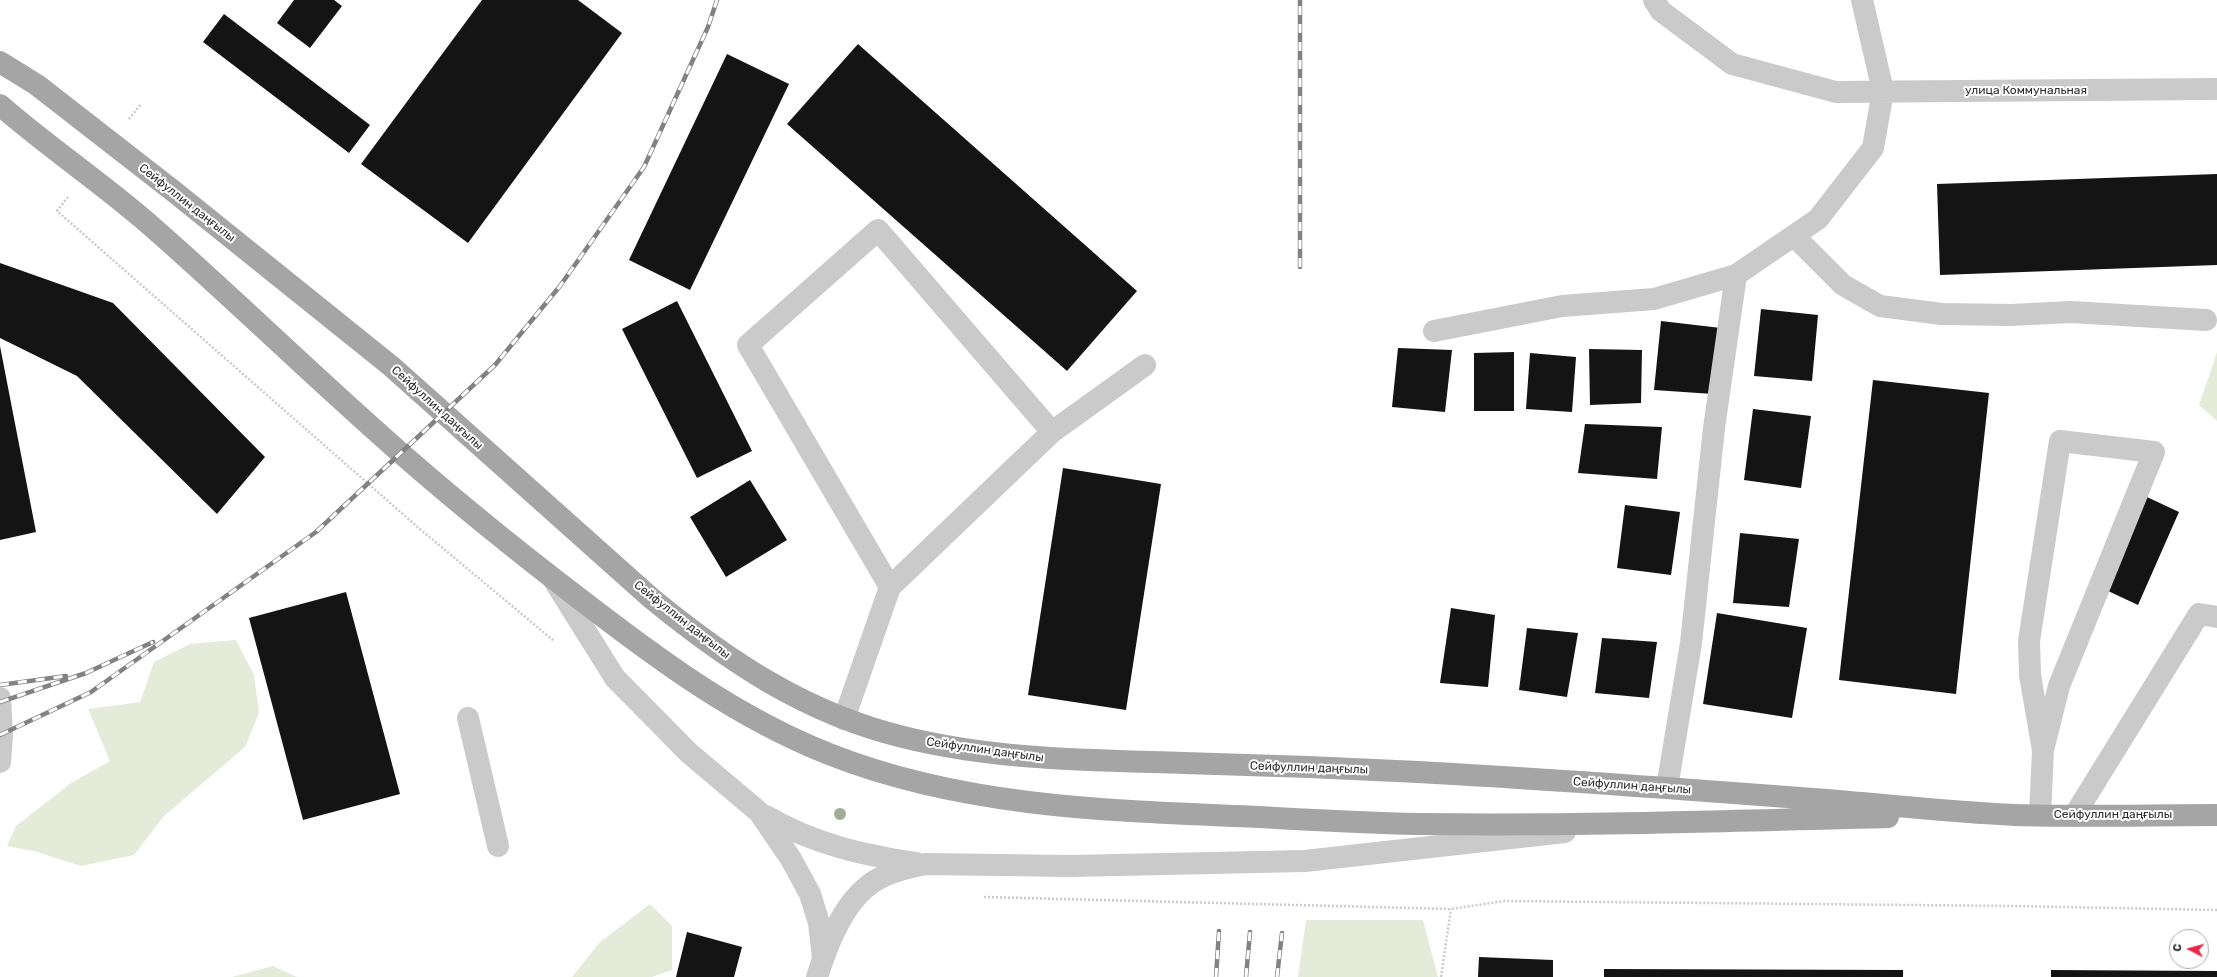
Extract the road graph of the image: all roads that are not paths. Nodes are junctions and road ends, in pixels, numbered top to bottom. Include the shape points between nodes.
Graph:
1 (1654, 0) edge
2 (1862, 0) edge
3 (0, 62) edge
4 (2217, 89) edge
5 (1884, 92) junction
6 (0, 105) edge
7 (1794, 236) junction
8 (1736, 275) junction
9 (2206, 320) dead end
10 (1434, 332) dead end
11 (1145, 365) dead end
12 (1052, 432) junction
13 (551, 576) junction
14 (890, 587) junction
15 (2217, 617) edge
16 (0, 698) edge
17 (468, 718) dead end
18 (844, 719) junction
19 (2043, 750) junction
20 (0, 762) edge
21 (1667, 788) junction
22 (759, 812) junction
23 (2009, 814) junction
24 (2217, 815) edge
25 (2040, 816) junction
26 (2074, 816) junction
27 (1635, 824) junction
28 (498, 846) dead end
29 (926, 864) junction
30 (820, 967) edge

1 - 5 street, улица Коммунальная via 1661,11 1732,64 1836,92
2 - 5 street
3 - 18 main road, Сейфуллин даңғылы via 37,85 391,366 651,598 692,631 786,694
4 - 5 street, улица Коммунальная
5 - 7 street via 1873,148 1818,219
6 - 13 main road, Сейфуллин даңғылы via 147,222 414,464
7 - 8 street
7 - 9 street via 1843,284 1880,306 1942,314 2011,315 2072,312
8 - 10 street via 1654,299 1562,306
8 - 21 street via 1714,428 1691,643
11 - 12 street
12 - 14 street
12 - 14 street via 878,230 748,345
13 - 22 street via 615,678 688,753
13 - 27 main road, Сейфуллин даңғылы via 675,671 769,728 830,755 947,788 1008,800 1093,810 1416,824
14 - 18 street
15 - 26 street via 2199,614
16 - 20 street
17 - 28 street
18 - 21 main road, Сейфуллин даңғылы via 901,737 956,748 1081,761 1418,772
19 - 19 street via 2030,675 2029,641 2060,441 2154,452 2059,686
19 - 25 street
21 - 23 main road, Сейфуллин даңғылы
22 - 29 street via 788,829 822,843 867,855
22 - 30 street via 791,859 810,894 819,923
23 - 25 main road, Сейфуллин даңғылы
23 - 27 main road, Сейфуллин даңғылы
24 - 26 main road, Сейфуллин даңғылы
25 - 26 main road, Сейфуллин даңғылы
27 - 29 street via 1305,862 1071,866
29 - 30 street via 903,868 880,877 861,893 845,913

